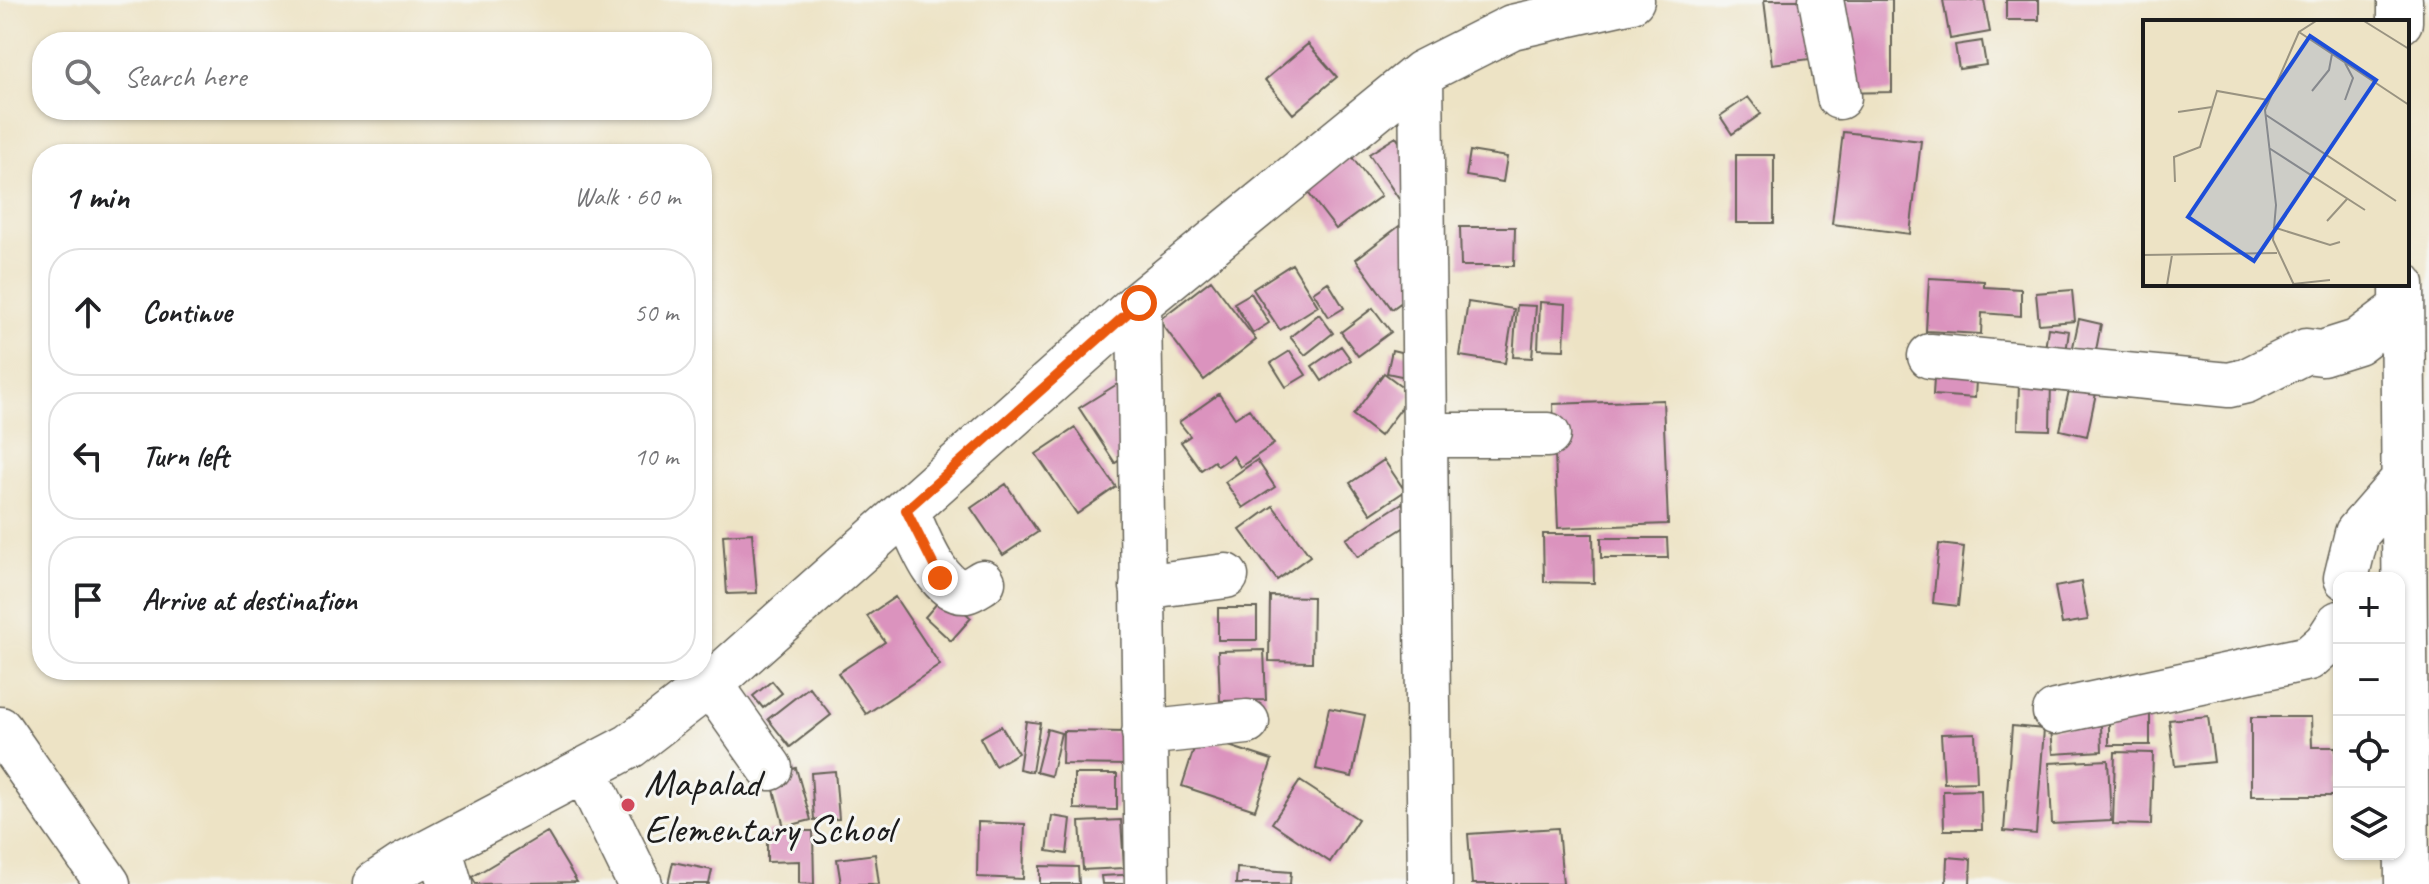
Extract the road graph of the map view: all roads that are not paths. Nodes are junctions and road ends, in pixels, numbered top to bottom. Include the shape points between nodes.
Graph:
1 (1632, 0) edge
2 (1821, 0) edge
3 (1578, 5) edge
4 (1421, 73) junction
5 (1839, 97) dead end
6 (2402, 296) edge
7 (1139, 303) junction
8 (1930, 356) dead end
9 (1425, 435) junction
10 (1548, 435) dead end
11 (2404, 479) junction
12 (906, 510) junction
13 (2347, 572) edge
14 (1226, 576) dead end
15 (983, 582) dead end
16 (1142, 587) junction
17 (2333, 632) edge
18 (712, 670) edge
19 (712, 675) edge
20 (702, 680) edge
21 (2055, 712) dead end
22 (1247, 722) dead end
23 (0, 729) edge
24 (1144, 733) junction
25 (770, 768) dead end
26 (585, 771) junction
27 (445, 865) edge
28 (108, 884) edge
29 (375, 884) edge
30 (640, 884) edge
31 (1147, 884) edge
32 (1430, 884) edge
33 (2407, 884) edge

1 - 3 street
2 - 5 street
3 - 4 street via 1512,27
4 - 7 street
4 - 9 street
6 - 8 street via 2357,342 2322,353 2306,351 2229,385
6 - 11 street
7 - 12 street
7 - 16 street
9 - 10 street
9 - 32 street
11 - 13 street via 2357,533
11 - 33 street
12 - 15 street via 940,578 953,589 967,591
12 - 18 street
14 - 16 street
16 - 24 street
17 - 21 street via 2309,658
19 - 25 street
20 - 26 street via 655,729
22 - 24 street
23 - 28 street
24 - 31 street
26 - 27 street
26 - 30 street
27 - 29 street

